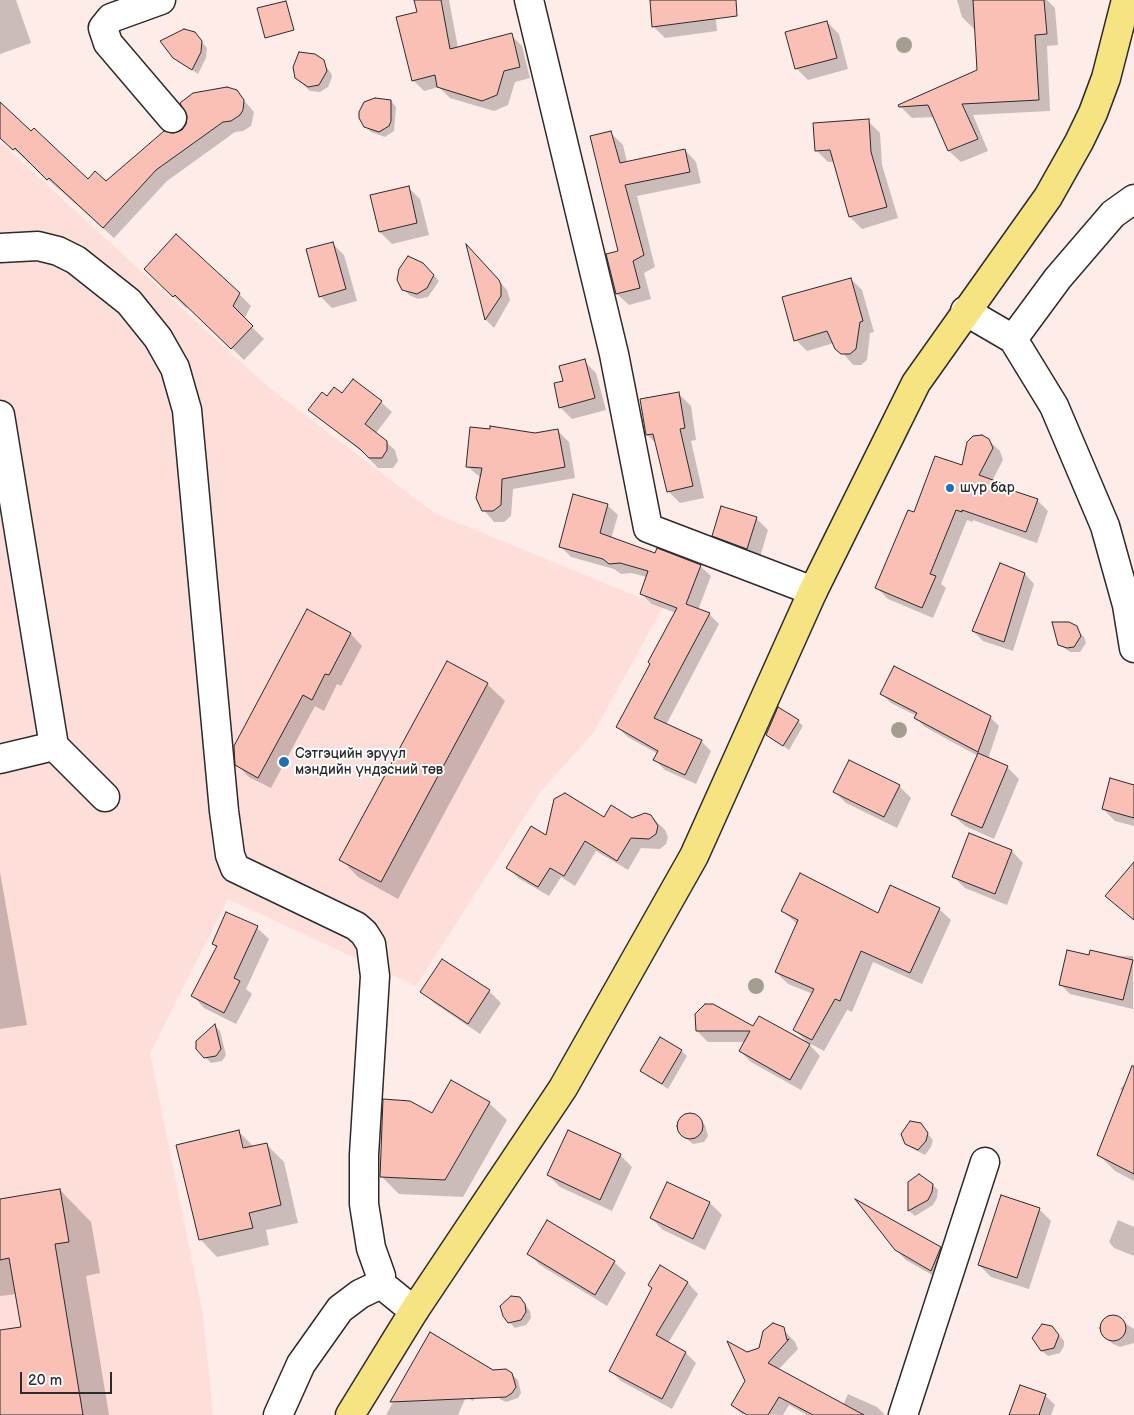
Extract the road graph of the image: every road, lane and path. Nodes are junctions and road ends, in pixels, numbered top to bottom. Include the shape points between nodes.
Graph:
1 (161, 0) edge
2 (529, 0) edge
3 (1126, 0) edge
4 (172, 118) dead end
5 (1134, 199) edge
6 (0, 248) edge
7 (966, 311) junction
8 (1014, 339) junction
9 (0, 415) edge
10 (813, 591) junction
11 (1134, 648) edge
12 (54, 746) junction
13 (0, 759) edge
14 (105, 796) dead end
15 (985, 1162) dead end
16 (381, 1284) junction
17 (414, 1311) junction
18 (278, 1415) edge
19 (350, 1415) edge
20 (903, 1415) edge

1 - 4 street via 112,18 103,28 108,43
2 - 10 street via 614,354 648,528
3 - 7 main road via 1106,78 1079,142 1048,197
5 - 8 street via 1113,214 1058,278
6 - 16 street via 38,246 76,260 129,302 158,338 175,368 187,417 230,855 235,868 356,926 368,938 373,950 374,988 363,1187 371,1248
7 - 8 street
7 - 10 main road via 916,383
8 - 11 street via 1054,406 1104,526 1127,605
9 - 12 street
10 - 17 main road via 694,856 563,1088
12 - 13 street
12 - 14 street
15 - 20 street
16 - 17 street
16 - 18 street via 360,1294 340,1310 301,1364
17 - 19 main road

